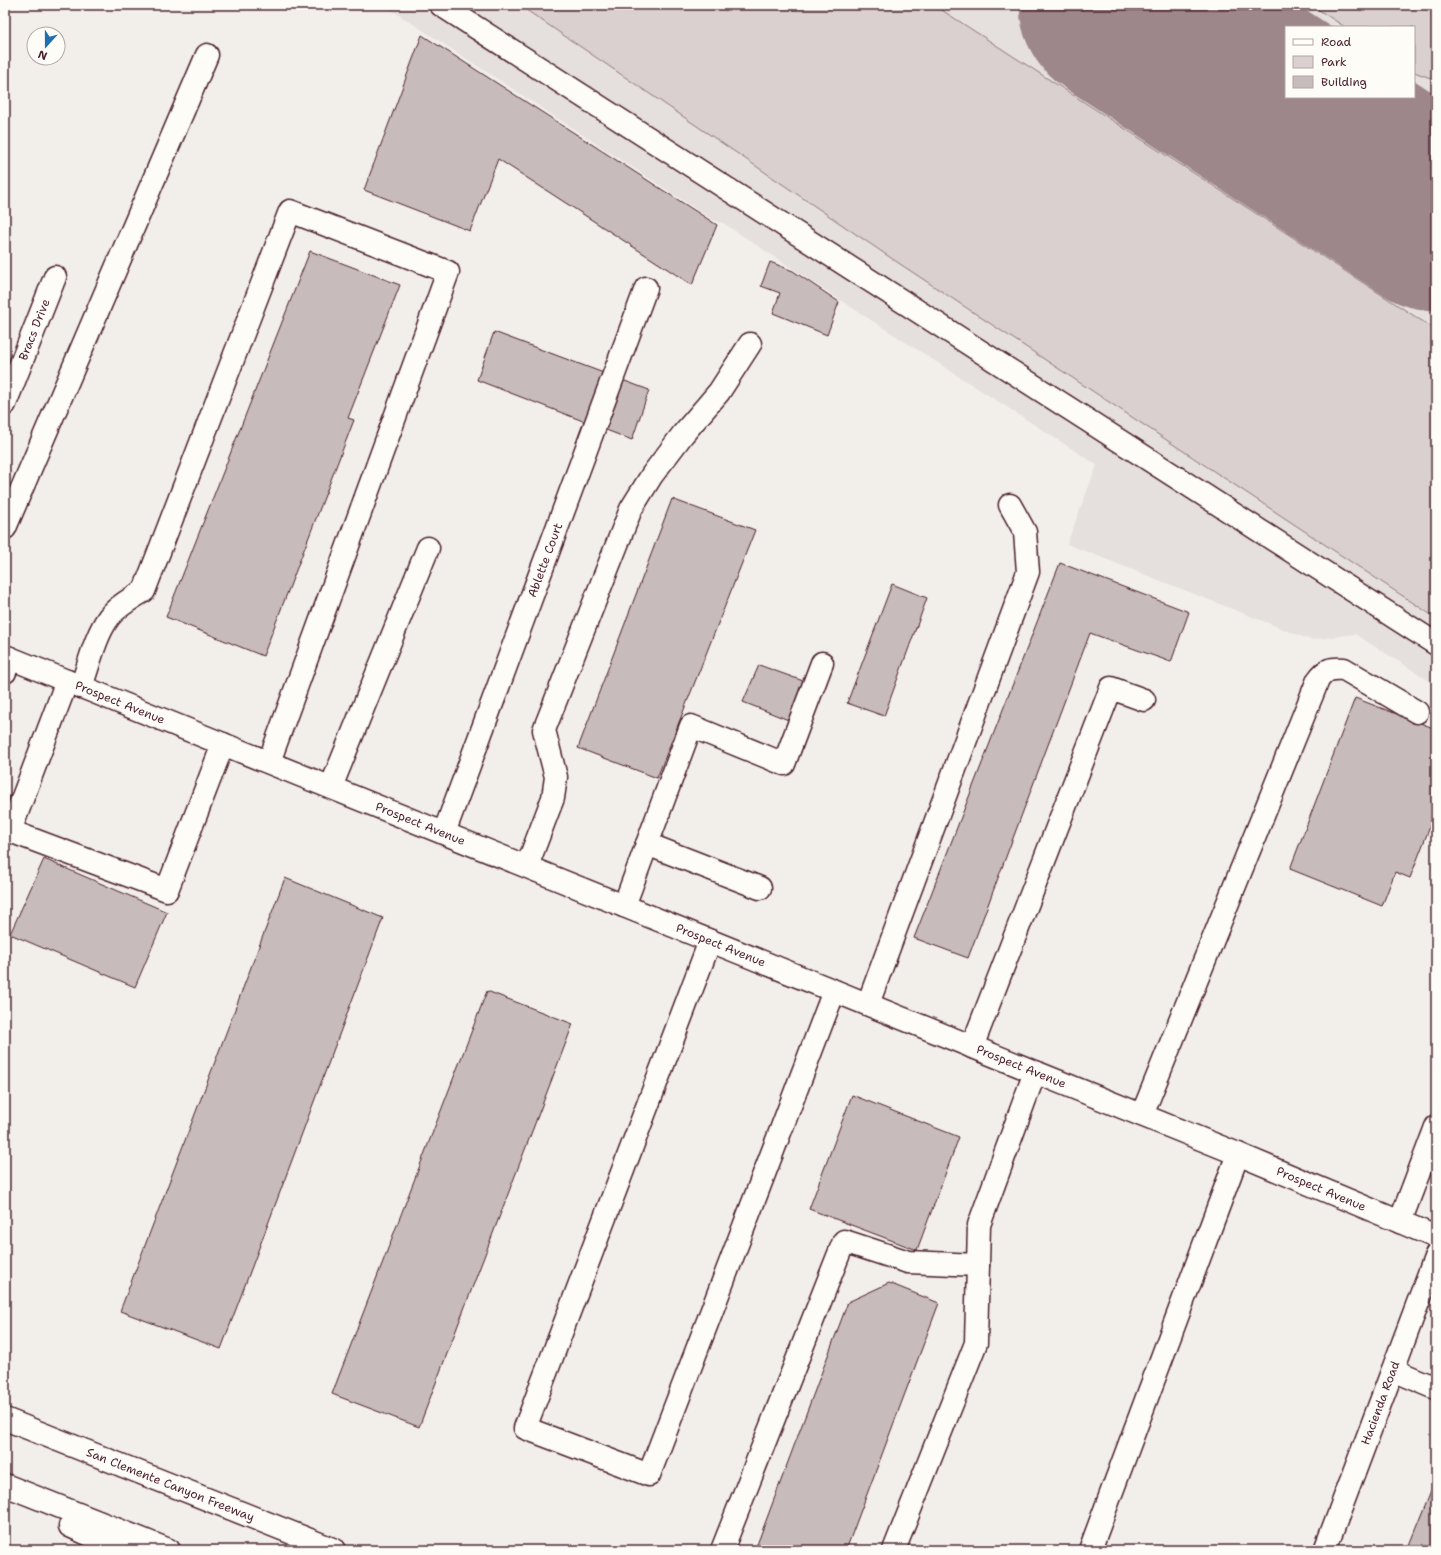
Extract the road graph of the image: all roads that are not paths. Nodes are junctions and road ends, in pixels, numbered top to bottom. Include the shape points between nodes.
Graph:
1 (441, 5) edge
2 (207, 54) dead end
3 (55, 277) dead end
4 (646, 288) dead end
5 (750, 344) dead end
6 (5, 404) edge
7 (1010, 505) dead end
8 (5, 528) edge
9 (428, 548) dead end
10 (1436, 644) edge
11 (7, 662) edge
12 (822, 663) dead end
13 (74, 684) junction
14 (1144, 700) dead end
15 (1417, 712) dead end
16 (223, 744) junction
17 (269, 762) junction
18 (331, 787) junction
19 (444, 832) junction
20 (647, 844) junction
21 (527, 866) junction
22 (760, 888) dead end
23 (624, 906) junction
24 (710, 941) junction
25 (834, 991) junction
26 (868, 1004) junction
27 (972, 1047) junction
28 (1035, 1072) junction
29 (1142, 1115) junction
30 (1436, 1127) edge
31 (1238, 1154) junction
32 (1400, 1222) junction
33 (1436, 1241) edge
34 (978, 1265) junction
35 (1393, 1370) junction
36 (1436, 1388) edge
37 (5, 1419) edge
38 (5, 1485) edge
39 (5, 1496) edge
40 (123, 1550) edge
41 (169, 1550) edge
42 (335, 1550) edge
43 (722, 1550) edge
44 (894, 1550) edge
45 (1090, 1550) edge
46 (1325, 1550) edge

1 - 10 main road
2 - 8 main road
3 - 6 main road, Bracs Drive
4 - 19 main road, Ablette Court
5 - 21 main road via 719,392 652,475 631,509 544,730 556,777 554,798
7 - 26 main road via 1026,532 1028,572
9 - 18 main road
11 - 13 main road, Prospect Avenue
12 - 20 main road via 784,764 691,726
13 - 16 main road, Prospect Avenue
13 - 16 main road via 10,831 166,890
13 - 17 main road via 109,618 119,607 144,591 290,211 448,272
14 - 27 main road via 1111,688
15 - 29 main road via 1344,669 1325,670 1318,680
16 - 17 main road, Prospect Avenue
17 - 18 main road, Prospect Avenue
18 - 19 main road, Prospect Avenue
19 - 21 main road, Prospect Avenue
20 - 22 main road
20 - 23 main road
21 - 23 main road, Prospect Avenue
23 - 24 main road, Prospect Avenue
24 - 25 main road, Prospect Avenue
24 - 25 main road via 525,1428 649,1475
25 - 26 main road, Prospect Avenue
26 - 27 main road, Prospect Avenue
27 - 28 main road, Prospect Avenue
28 - 29 main road, Prospect Avenue
28 - 34 main road via 979,1225
29 - 31 main road, Prospect Avenue
30 - 32 main road
31 - 32 main road, Prospect Avenue
31 - 45 main road
32 - 33 main road, Prospect Avenue
33 - 35 main road, Hacienda Road
34 - 43 main road via 908,1262 844,1241
34 - 44 main road via 976,1343
35 - 36 main road
35 - 46 main road, Hacienda Road
37 - 42 main road, San Clemente Canyon Freeway
38 - 41 main road
39 - 40 main road

